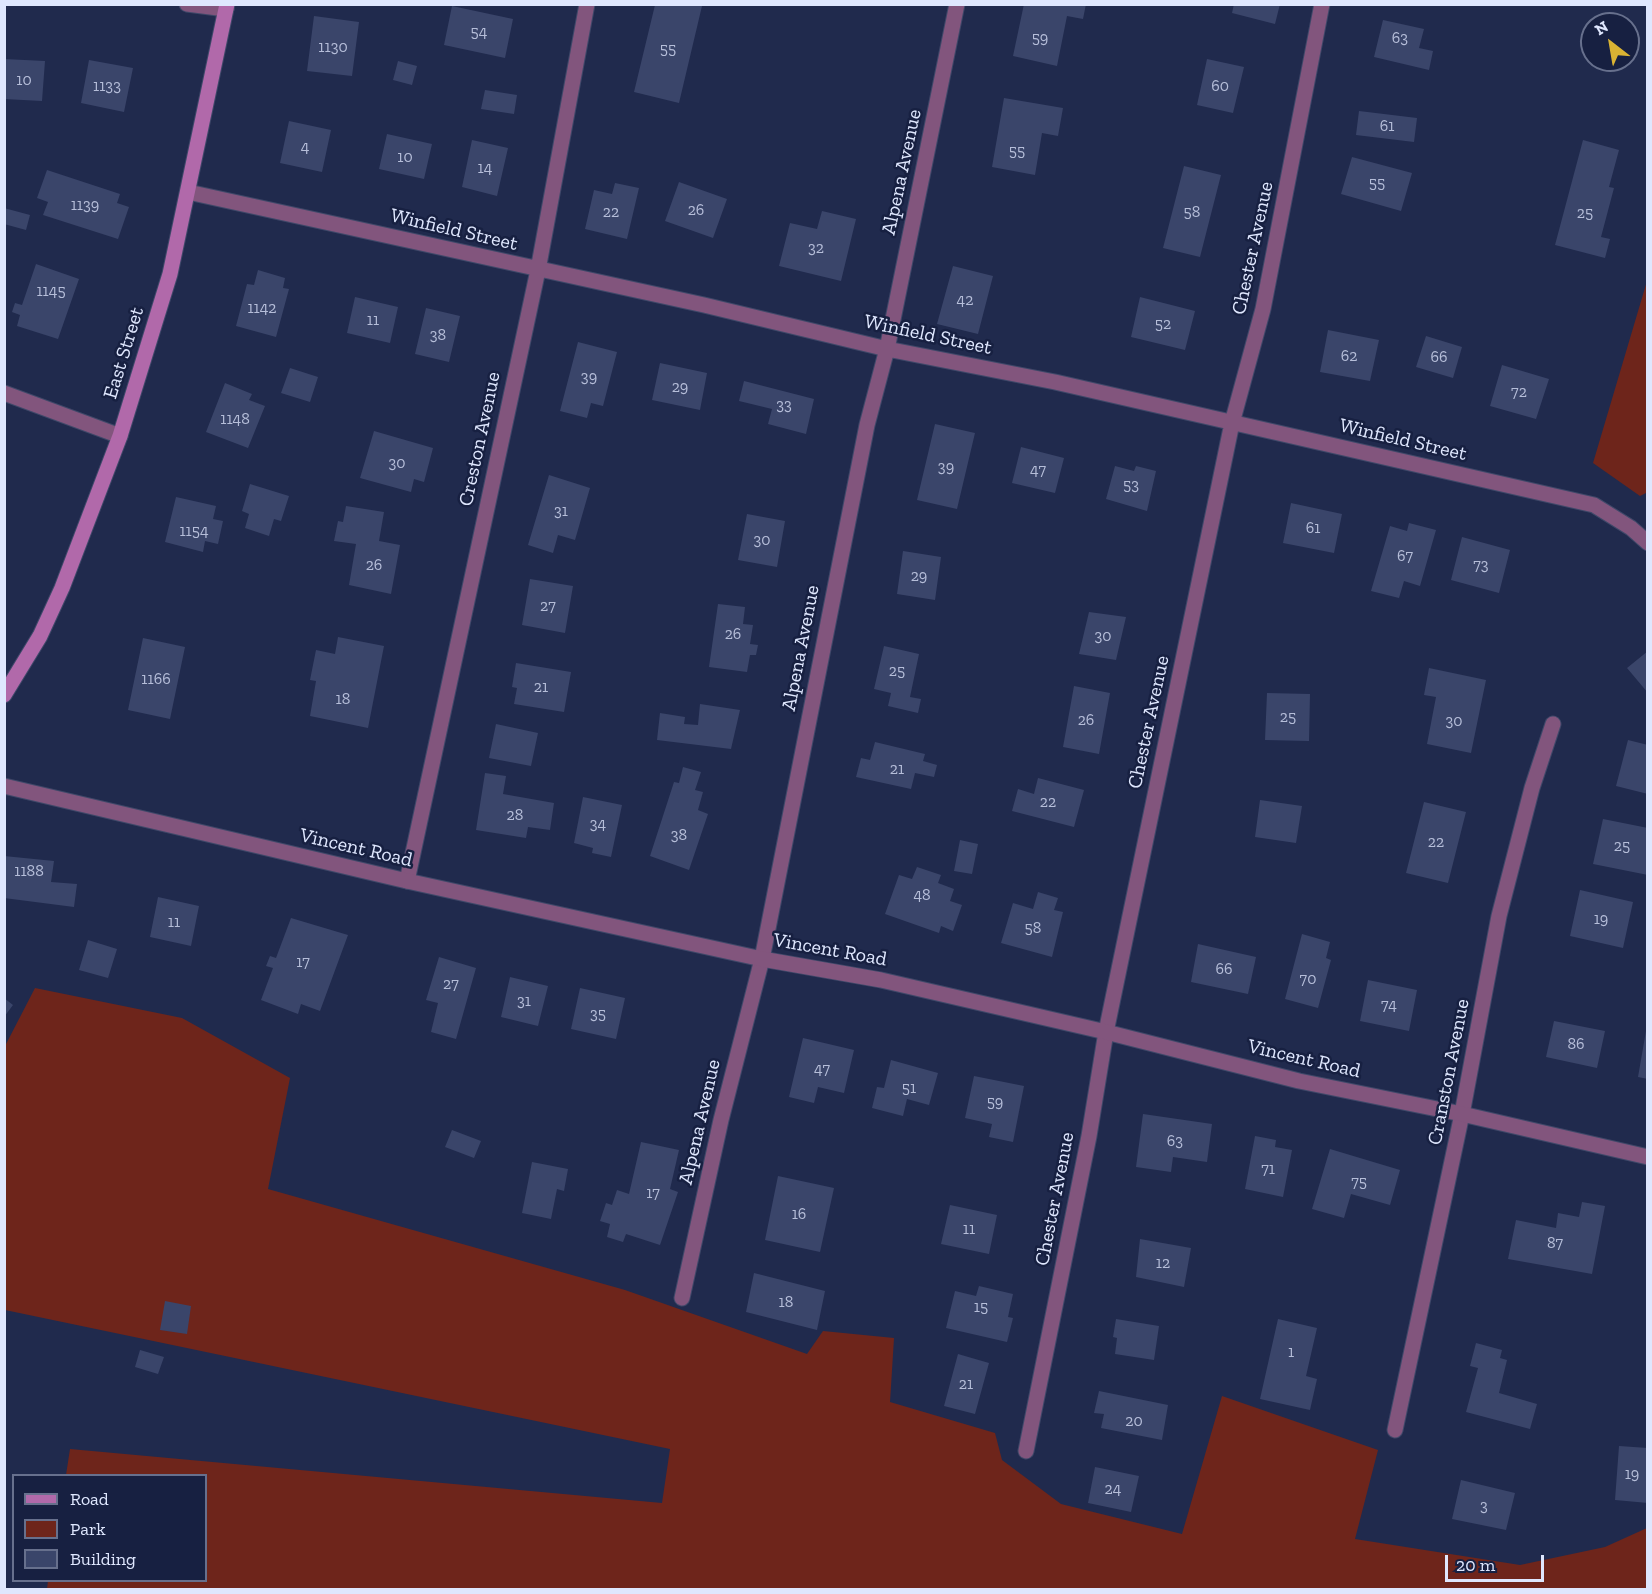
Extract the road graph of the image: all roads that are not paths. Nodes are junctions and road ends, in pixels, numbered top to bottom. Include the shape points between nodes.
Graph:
1 (187, 4) edge
2 (587, 4) edge
3 (957, 4) edge
4 (1322, 4) edge
5 (226, 7) edge
6 (188, 192) junction
7 (538, 270) junction
8 (887, 349) junction
9 (4, 393) edge
10 (1232, 423) junction
11 (120, 436) junction
12 (1647, 543) edge
13 (4, 695) edge
14 (1553, 724) dead end
15 (4, 786) edge
16 (407, 881) junction
17 (762, 959) junction
18 (1106, 1032) junction
19 (1462, 1114) junction
20 (1647, 1157) edge
21 (682, 1299) dead end
22 (1395, 1430) dead end
23 (1026, 1451) dead end

1 - 5 street
2 - 7 street, Creston Avenue
3 - 8 street, Alpena Avenue
4 - 10 street, Chester Avenue via 1263,309
5 - 6 main road, East Street
6 - 7 street, Winfield Street
6 - 11 main road, East Street via 170,274
7 - 8 street, Winfield Street
7 - 16 street, Creston Avenue
8 - 10 street, Winfield Street
8 - 17 street, Alpena Avenue via 867,425
9 - 11 street
10 - 12 street, Winfield Street via 1594,505
10 - 18 street, Chester Avenue
11 - 13 main road, East Street via 62,588 40,636
14 - 19 street, Cranston Avenue via 1499,916
15 - 16 street, Vincent Road
16 - 17 street, Vincent Road
17 - 18 street, Vincent Road via 881,980
17 - 21 street, Alpena Avenue
18 - 19 street, Vincent Road via 1299,1082
18 - 23 street, Chester Avenue
19 - 20 street, Vincent Road
19 - 22 street, Cranston Avenue

